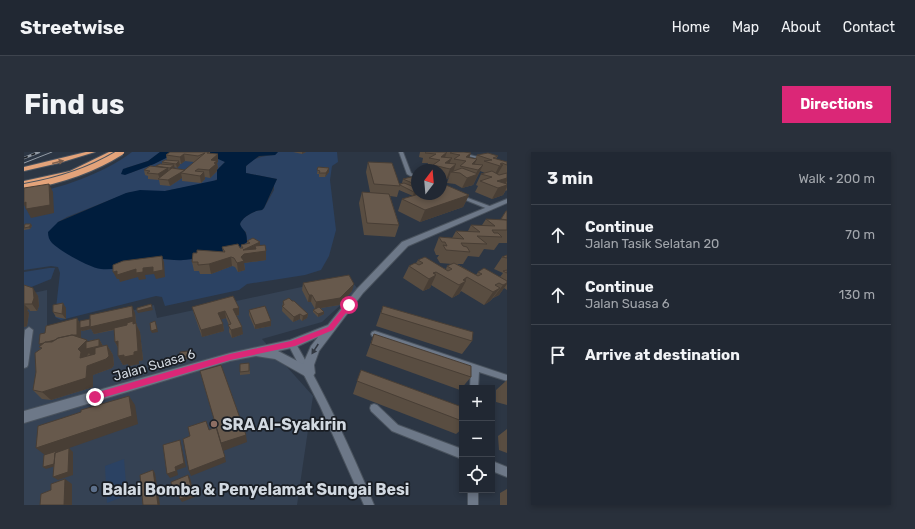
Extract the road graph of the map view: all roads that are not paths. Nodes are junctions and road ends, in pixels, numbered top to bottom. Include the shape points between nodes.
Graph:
1 (92, 152) edge
2 (105, 152) edge
3 (114, 152) edge
4 (121, 152) edge
5 (401, 152) edge
6 (454, 152) edge
7 (55, 155) dead end
8 (485, 159) edge
9 (24, 168) edge
10 (64, 174) junction
11 (411, 175) edge
12 (24, 180) edge
13 (38, 180) junction
14 (24, 183) edge
15 (24, 188) edge
16 (447, 191) edge
17 (507, 201) edge
18 (490, 208) junction
19 (331, 328) junction
20 (29, 330) dead end
21 (375, 334) edge
22 (292, 344) junction
23 (253, 352) junction
24 (24, 365) edge
25 (475, 367) junction
26 (309, 373) junction
27 (507, 378) edge
28 (474, 385) edge
29 (374, 408) dead end
30 (24, 417) edge
31 (459, 453) edge
32 (495, 467) edge
33 (507, 472) edge
34 (473, 493) edge
35 (368, 505) edge
36 (473, 505) edge

9 -> 1 highway
2 - 13 highway via 94,159
3 - 10 highway via 90,165
4 - 15 highway, bridge via 105,163 78,174
5 - 11 street
6 - 8 street
7 - 9 highway
10 - 13 highway
10 - 15 highway, bridge via 50,182
12 - 13 highway
13 - 14 highway
16 - 18 street
17 - 18 street
18 - 19 street via 405,244 360,291
19 - 22 street, Jalan Suasa 6
19 -> 26 street via 314,348 309,359
20 - 24 street
21 - 25 street
22 - 23 street, Jalan Suasa 6
22 - 26 street
23 - 26 street via 276,355
23 - 30 street, Jalan Suasa 6
25 - 27 street
25 - 28 street
26 - 35 street via 343,443
29 - 31 street via 394,428
32 - 33 street
34 - 36 street

